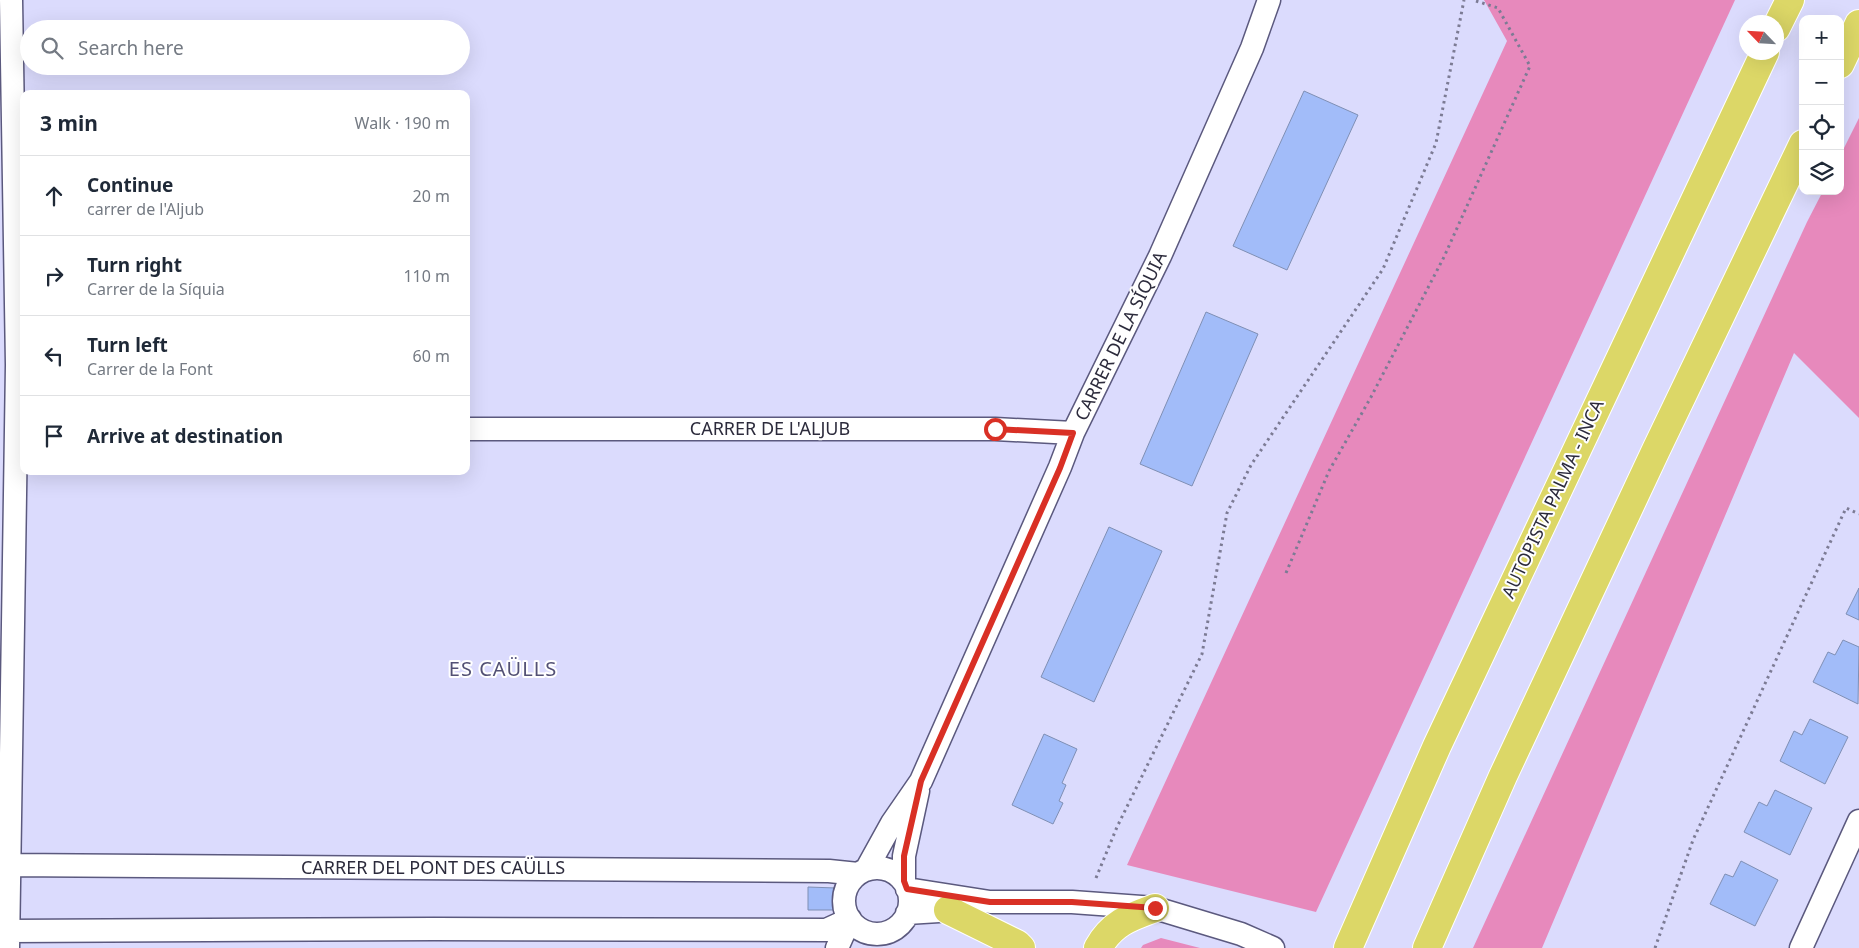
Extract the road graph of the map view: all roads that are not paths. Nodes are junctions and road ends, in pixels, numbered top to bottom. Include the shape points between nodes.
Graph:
1 (11, 0) edge
2 (1268, 0) edge
3 (1790, 0) edge
4 (1782, 15) edge
5 (1859, 24) edge
6 (1761, 60) edge
7 (1842, 60) edge
8 (1800, 150) edge
9 (20, 427) edge
10 (470, 428) edge
11 (1073, 433) junction
12 (921, 781) junction
13 (1859, 821) edge
14 (8, 865) junction
15 (862, 872) junction
16 (906, 885) junction
17 (990, 902) junction
18 (1155, 908) junction
19 (948, 910) junction
20 (907, 913) junction
21 (850, 920) junction
22 (9, 939) edge
23 (871, 941) edge
24 (837, 948) edge
25 (1021, 948) edge
26 (1098, 948) edge
27 (1273, 948) edge
28 (1348, 948) edge
29 (1426, 948) edge
30 (1801, 948) edge

1 - 9 street
2 - 11 street, CARRER DE LA SÍQUIA via 1252,48 1160,256
3 - 4 highway
5 - 7 highway
6 - 28 highway, AUTOPISTA PALMA - INCA via 1470,676
8 - 29 highway via 1507,768
9 - 14 street
10 - 11 street, CARRER DE L'ALJUB via 995,429
11 - 12 street, CARRER DE LA SÍQUIA
12 - 15 street, CARRER DE LA SÍQUIA
12 - 16 street, CARRER DE LA SÍQUIA via 904,856
13 - 30 street
14 - 15 street, CARRER DEL PONT DES CAÜLLS
14 - 22 street
15 - 16 street via 882,868 898,875
15 - 21 street via 852,880 845,895
16 - 17 street
16 - 20 street via 910,905
17 - 18 street via 1072,902
17 - 19 street
18 - 26 highway via 1125,919
18 - 27 street via 1241,934
19 - 20 street
19 - 25 highway
20 - 23 street via 898,926
21 - 22 street via 826,930 424,929
21 - 23 street
21 - 24 street

